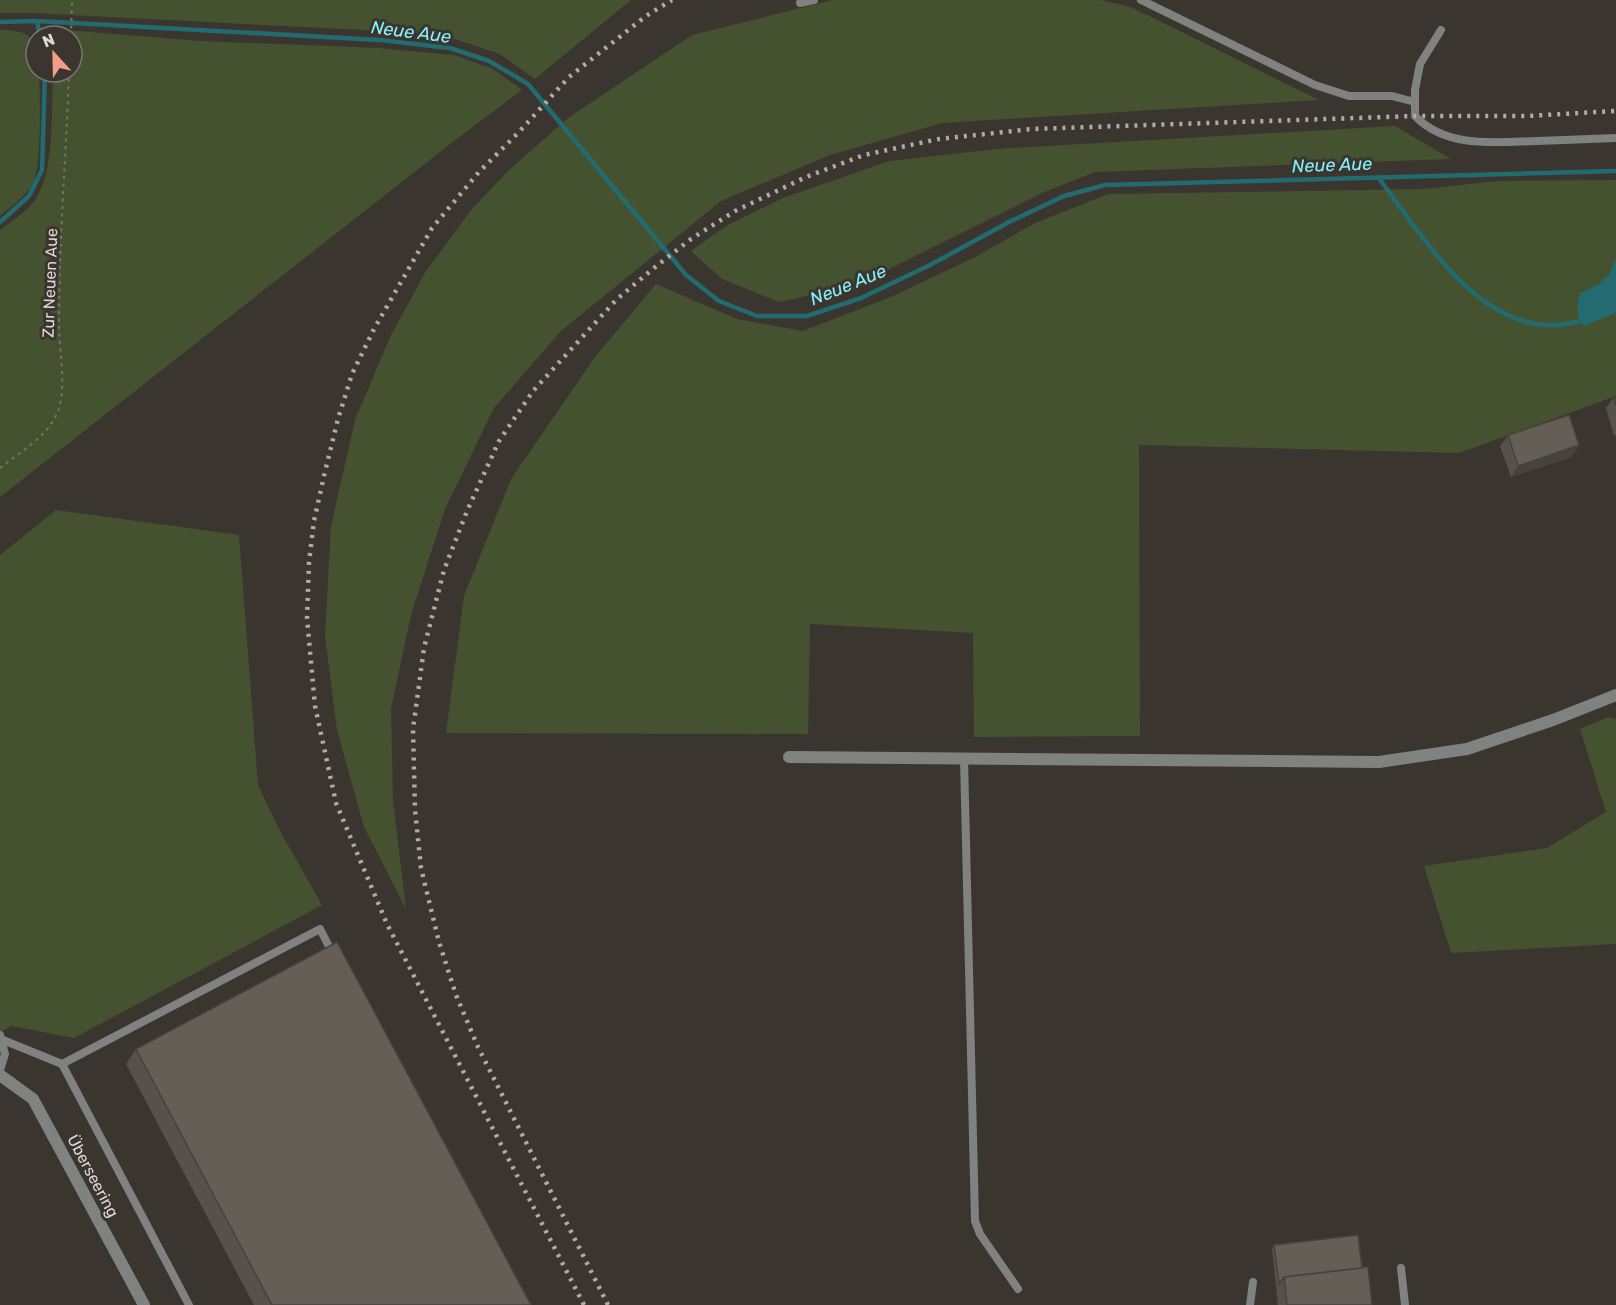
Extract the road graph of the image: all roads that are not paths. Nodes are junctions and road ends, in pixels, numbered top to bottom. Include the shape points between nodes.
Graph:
1 (814, 0) edge
2 (1141, 0) edge
3 (800, 3) dead end
4 (1441, 30) dead end
5 (1415, 102) junction
6 (1616, 138) edge
7 (1616, 695) edge
8 (789, 757) dead end
9 (964, 759) junction
10 (336, 960) edge
11 (1, 1037) edge
12 (62, 1064) junction
13 (0, 1070) edge
14 (0, 1076) edge
15 (1401, 1269) dead end
16 (1253, 1282) dead end
17 (1018, 1289) dead end
18 (144, 1305) edge
19 (189, 1305) edge
20 (1250, 1305) edge
21 (1405, 1305) edge

1 - 3 lane
2 - 5 lane via 1316,85 1349,96 1392,96
4 - 5 lane via 1420,64
5 - 6 lane via 1414,116 1426,128 1478,143
7 - 9 street via 1467,749 1379,762
8 - 9 street
9 - 17 lane via 975,1221
10 - 12 lane via 320,929
11 - 12 lane
11 - 13 lane via 5,1054
12 - 19 lane
14 - 18 street, Überseering via 33,1100
15 - 21 lane
16 - 20 lane

